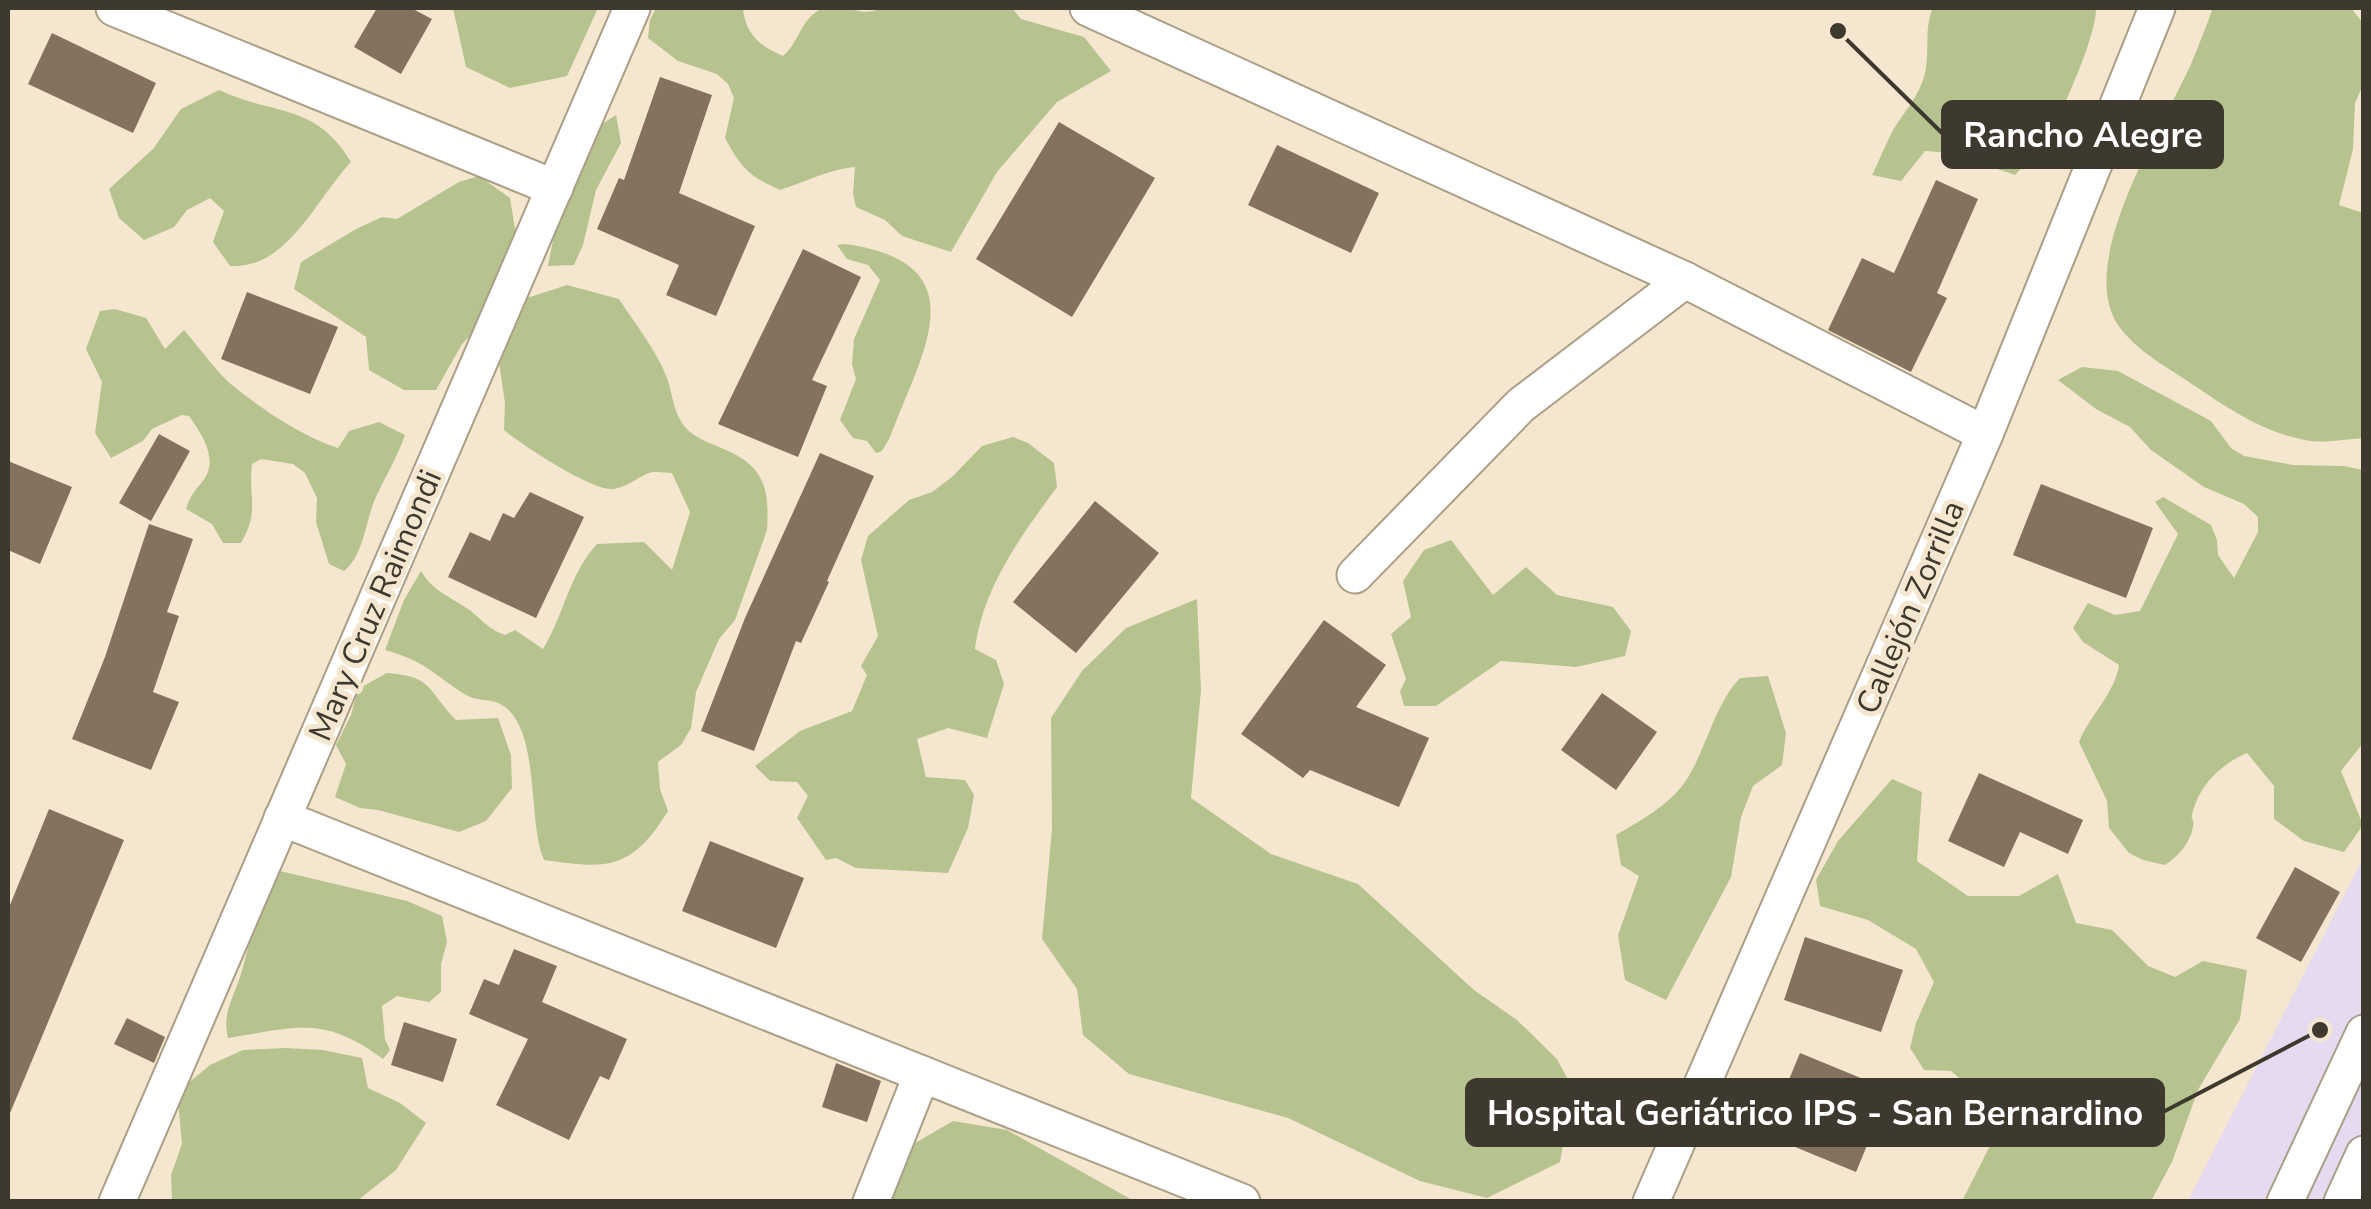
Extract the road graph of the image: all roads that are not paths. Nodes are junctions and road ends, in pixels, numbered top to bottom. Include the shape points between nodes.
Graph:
1 (114, 8) edge
2 (632, 8) edge
3 (1088, 8) edge
4 (2157, 8) edge
5 (555, 188) junction
6 (1685, 280) junction
7 (1984, 434) junction
8 (1356, 575) dead end
9 (282, 818) junction
10 (2364, 1033) edge
11 (922, 1074) junction
12 (2364, 1154) edge
13 (117, 1202) edge
14 (872, 1202) edge
15 (1242, 1202) edge
16 (1651, 1202) edge
17 (2285, 1202) edge
18 (2342, 1202) edge

1 - 5 street
2 - 5 street, Mary Cruz Raimondi
3 - 6 street
4 - 7 street, Callejón Zorrilla
5 - 9 street, Mary Cruz Raimondi
6 - 7 street
6 - 8 street via 1521,405
7 - 16 street, Callejón Zorrilla
9 - 11 street
9 - 13 street, Mary Cruz Raimondi
10 - 17 street
11 - 14 street
11 - 15 street
12 - 18 street

